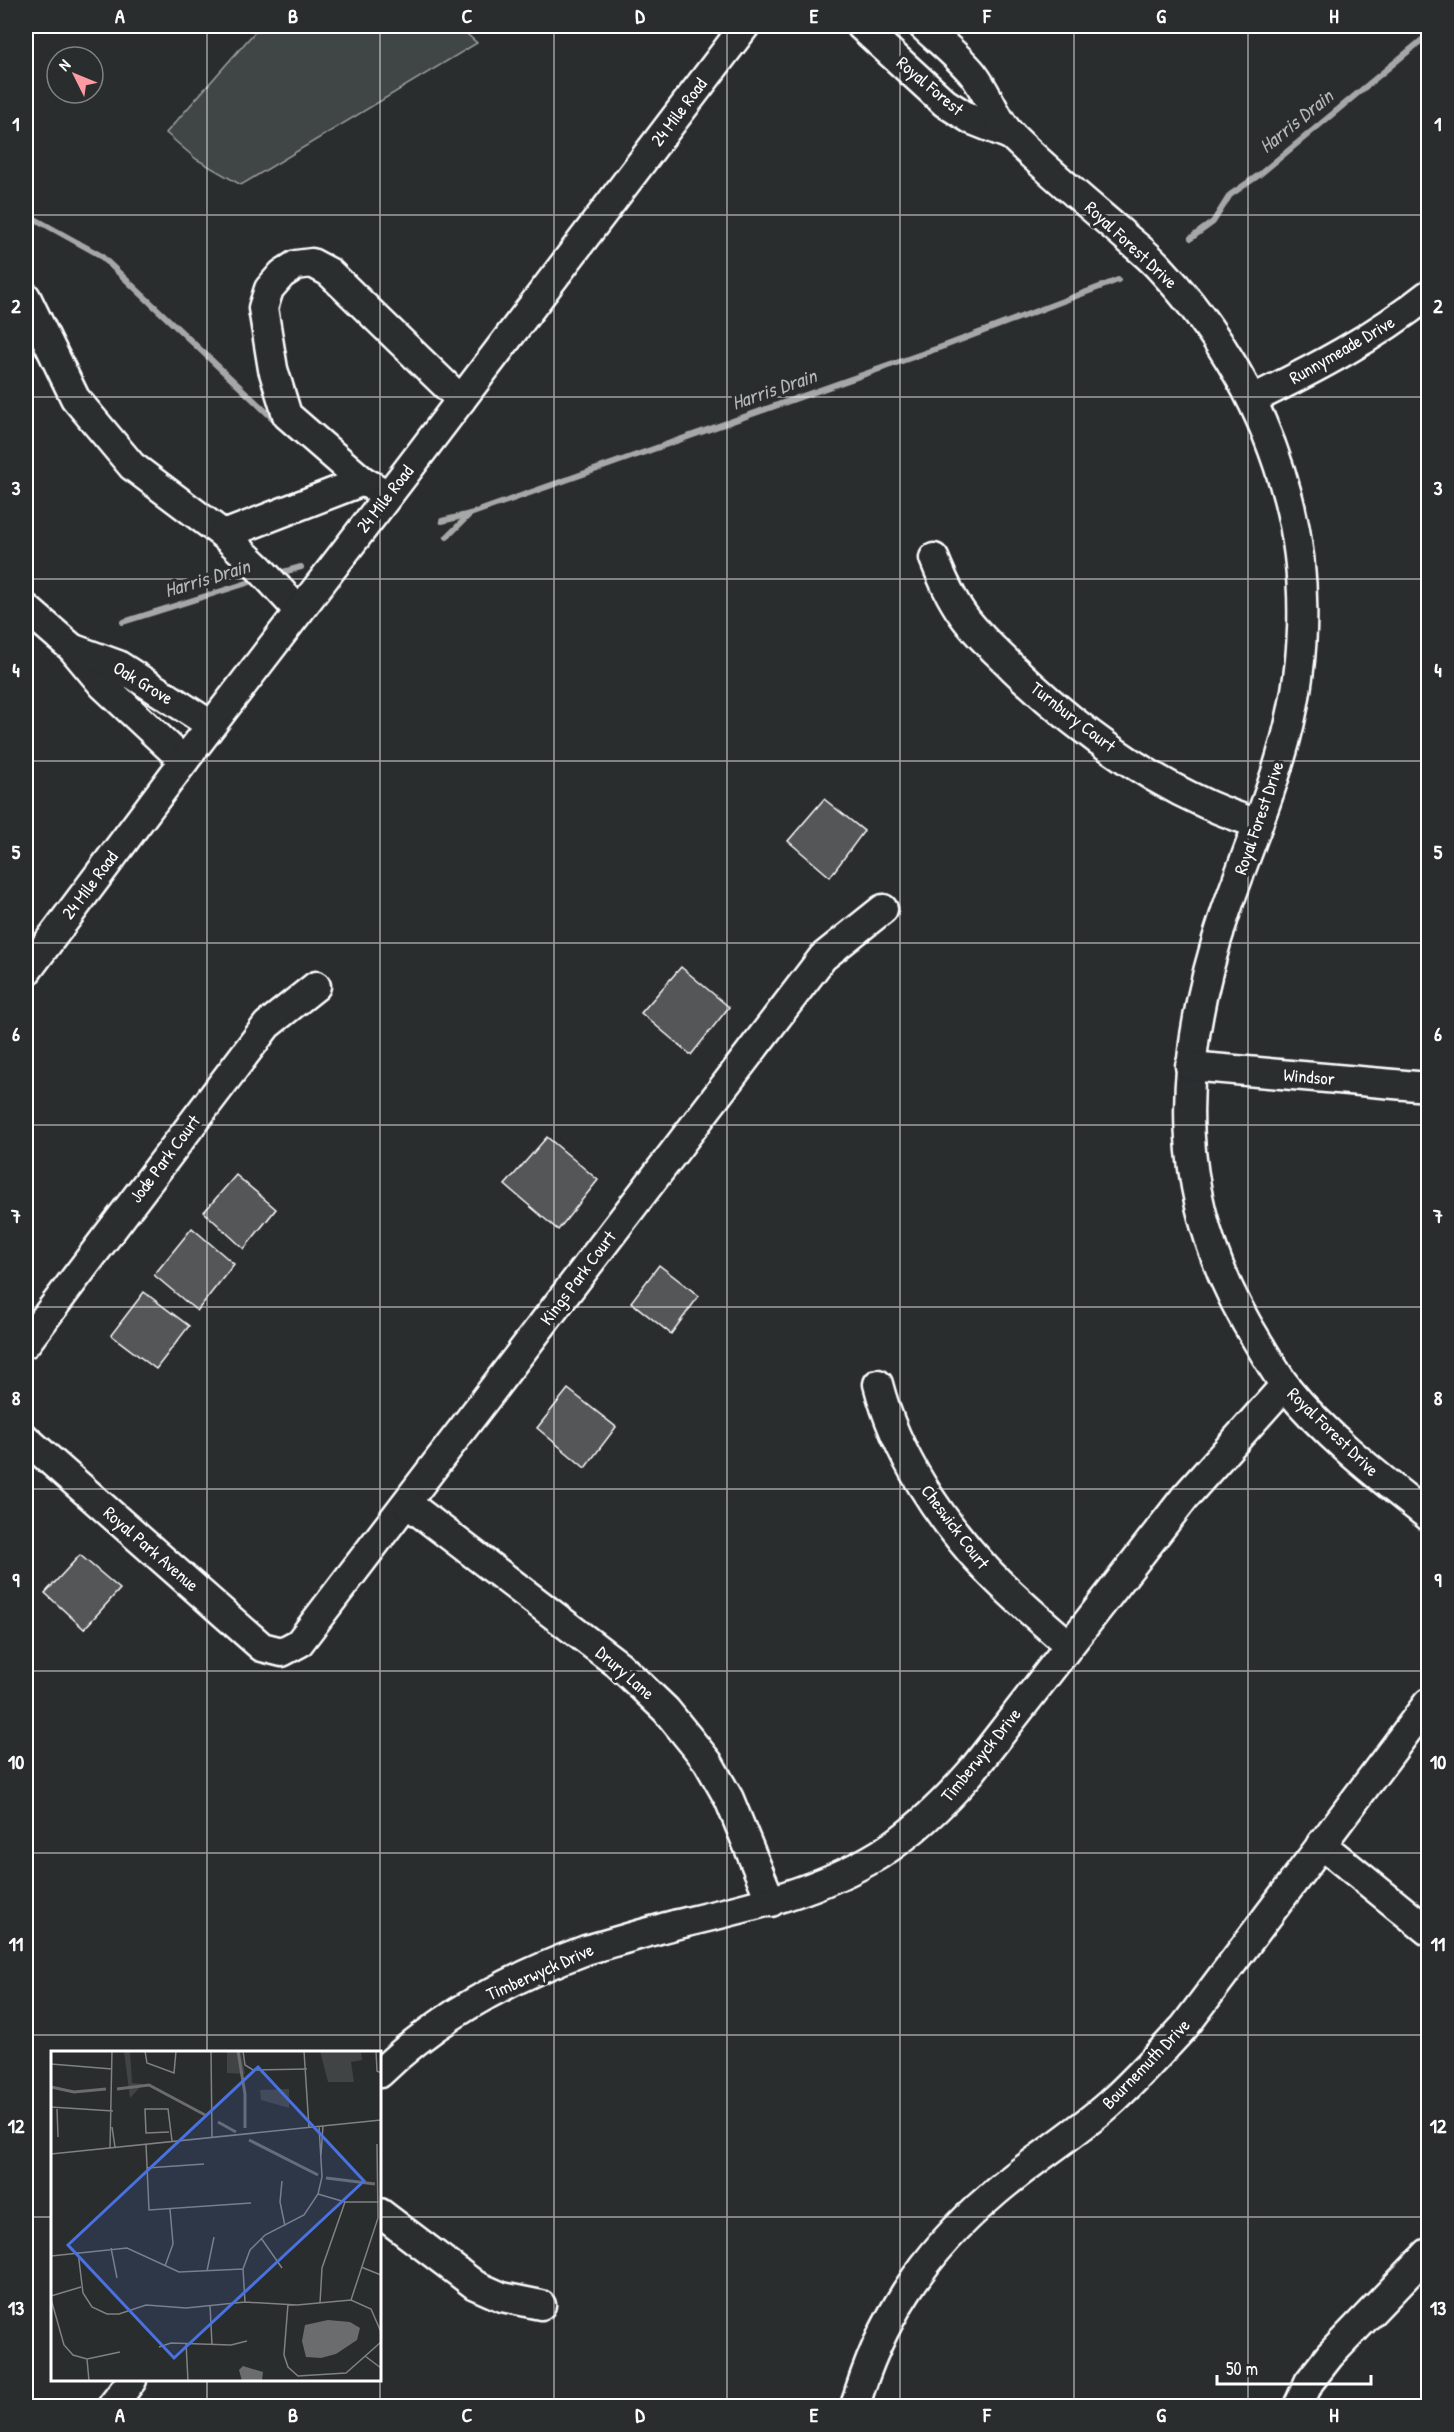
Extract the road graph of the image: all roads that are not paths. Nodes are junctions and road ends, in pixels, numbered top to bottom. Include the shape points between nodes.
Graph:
1 (861, 26) edge
2 (923, 26) edge
3 (735, 29) edge
4 (1010, 135) junction
5 (1428, 295) edge
6 (26, 297) edge
7 (1253, 399) junction
8 (461, 400) junction
9 (363, 481) junction
10 (388, 495) junction
11 (224, 535) junction
12 (934, 558) dead end
13 (26, 608) edge
14 (299, 611) junction
15 (72, 648) junction
16 (211, 725) junction
17 (184, 760) junction
18 (1258, 824) junction
19 (883, 909) dead end
20 (26, 972) edge
21 (316, 986) dead end
22 (1190, 1066) junction
23 (1428, 1087) edge
24 (26, 1343) edge
25 (878, 1384) dead end
26 (1285, 1385) junction
27 (26, 1439) edge
28 (407, 1503) junction
29 (1428, 1516) edge
30 (1069, 1645) junction
31 (282, 1652) joint
32 (1428, 1703) edge
33 (1322, 1844) junction
34 (771, 1902) junction
35 (1428, 1931) edge
36 (381, 2072) edge
37 (381, 2214) edge
38 (1428, 2253) edge
39 (541, 2305) dead end
40 (131, 2381) edge
41 (112, 2406) edge
42 (855, 2406) edge
43 (1298, 2406) edge

1 - 4 street, Royal Forest via 945,103 972,120
2 - 4 street, Royal Forest via 973,74
3 - 8 street, 24 Mile Road
4 - 7 street, Royal Forest Drive via 1156,263 1222,346
5 - 7 street, Runnymeade Drive via 1366,340
6 - 11 street via 75,398 89,415 132,466
7 - 18 street, Royal Forest Drive via 1290,504 1300,564 1302,628 1293,707
8 - 9 street via 328,272 312,264 296,265 282,274 269,289 262,308 273,369 287,414
8 - 10 street, 24 Mile Road
9 - 10 street
9 - 11 street
10 - 14 street, 24 Mile Road
11 - 14 street
12 - 18 street, Turnbury Court via 947,590 964,616 1064,713 1115,752 1161,780 1206,804
13 - 15 street, Oak Grove
14 - 16 street, 24 Mile Road
15 - 16 street, Oak Grove via 118,665
15 - 17 street, Oak Grove via 103,686
16 - 17 street, 24 Mile Road
17 - 20 street, 24 Mile Road
18 - 22 street, Royal Forest Drive via 1208,967
19 - 28 street, Kings Park Court via 823,957
21 - 24 street, Jode Park Court via 267,1025
22 - 23 street, Windsor
22 - 26 street, Royal Forest Drive via 1188,1130 1202,1219 1242,1318
25 - 30 street, Cheswick Court via 896,1438 944,1518 988,1571
26 - 29 street, Royal Forest Drive via 1337,1440
26 - 30 street, Timberwyck Drive via 1185,1497
27 - 31 street, Royal Park Avenue via 262,1647
28 - 31 street, Kings Park Court via 299,1643
28 - 34 street, Drury Lane via 619,1665 666,1710 708,1762 729,1799
30 - 34 street, Timberwyck Drive via 971,1772 935,1810 880,1854 830,1881
32 - 33 street, Bournemuth Drive
33 - 35 street
33 - 42 street, Bournemuth Drive via 1163,2050 1110,2103 991,2196 912,2280 880,2337
34 - 36 street, Timberwyck Drive via 671,1926 557,1961 460,2010 401,2052
37 - 39 street via 475,2285 502,2297
38 - 43 street via 1330,2355 1309,2382
40 - 41 street

